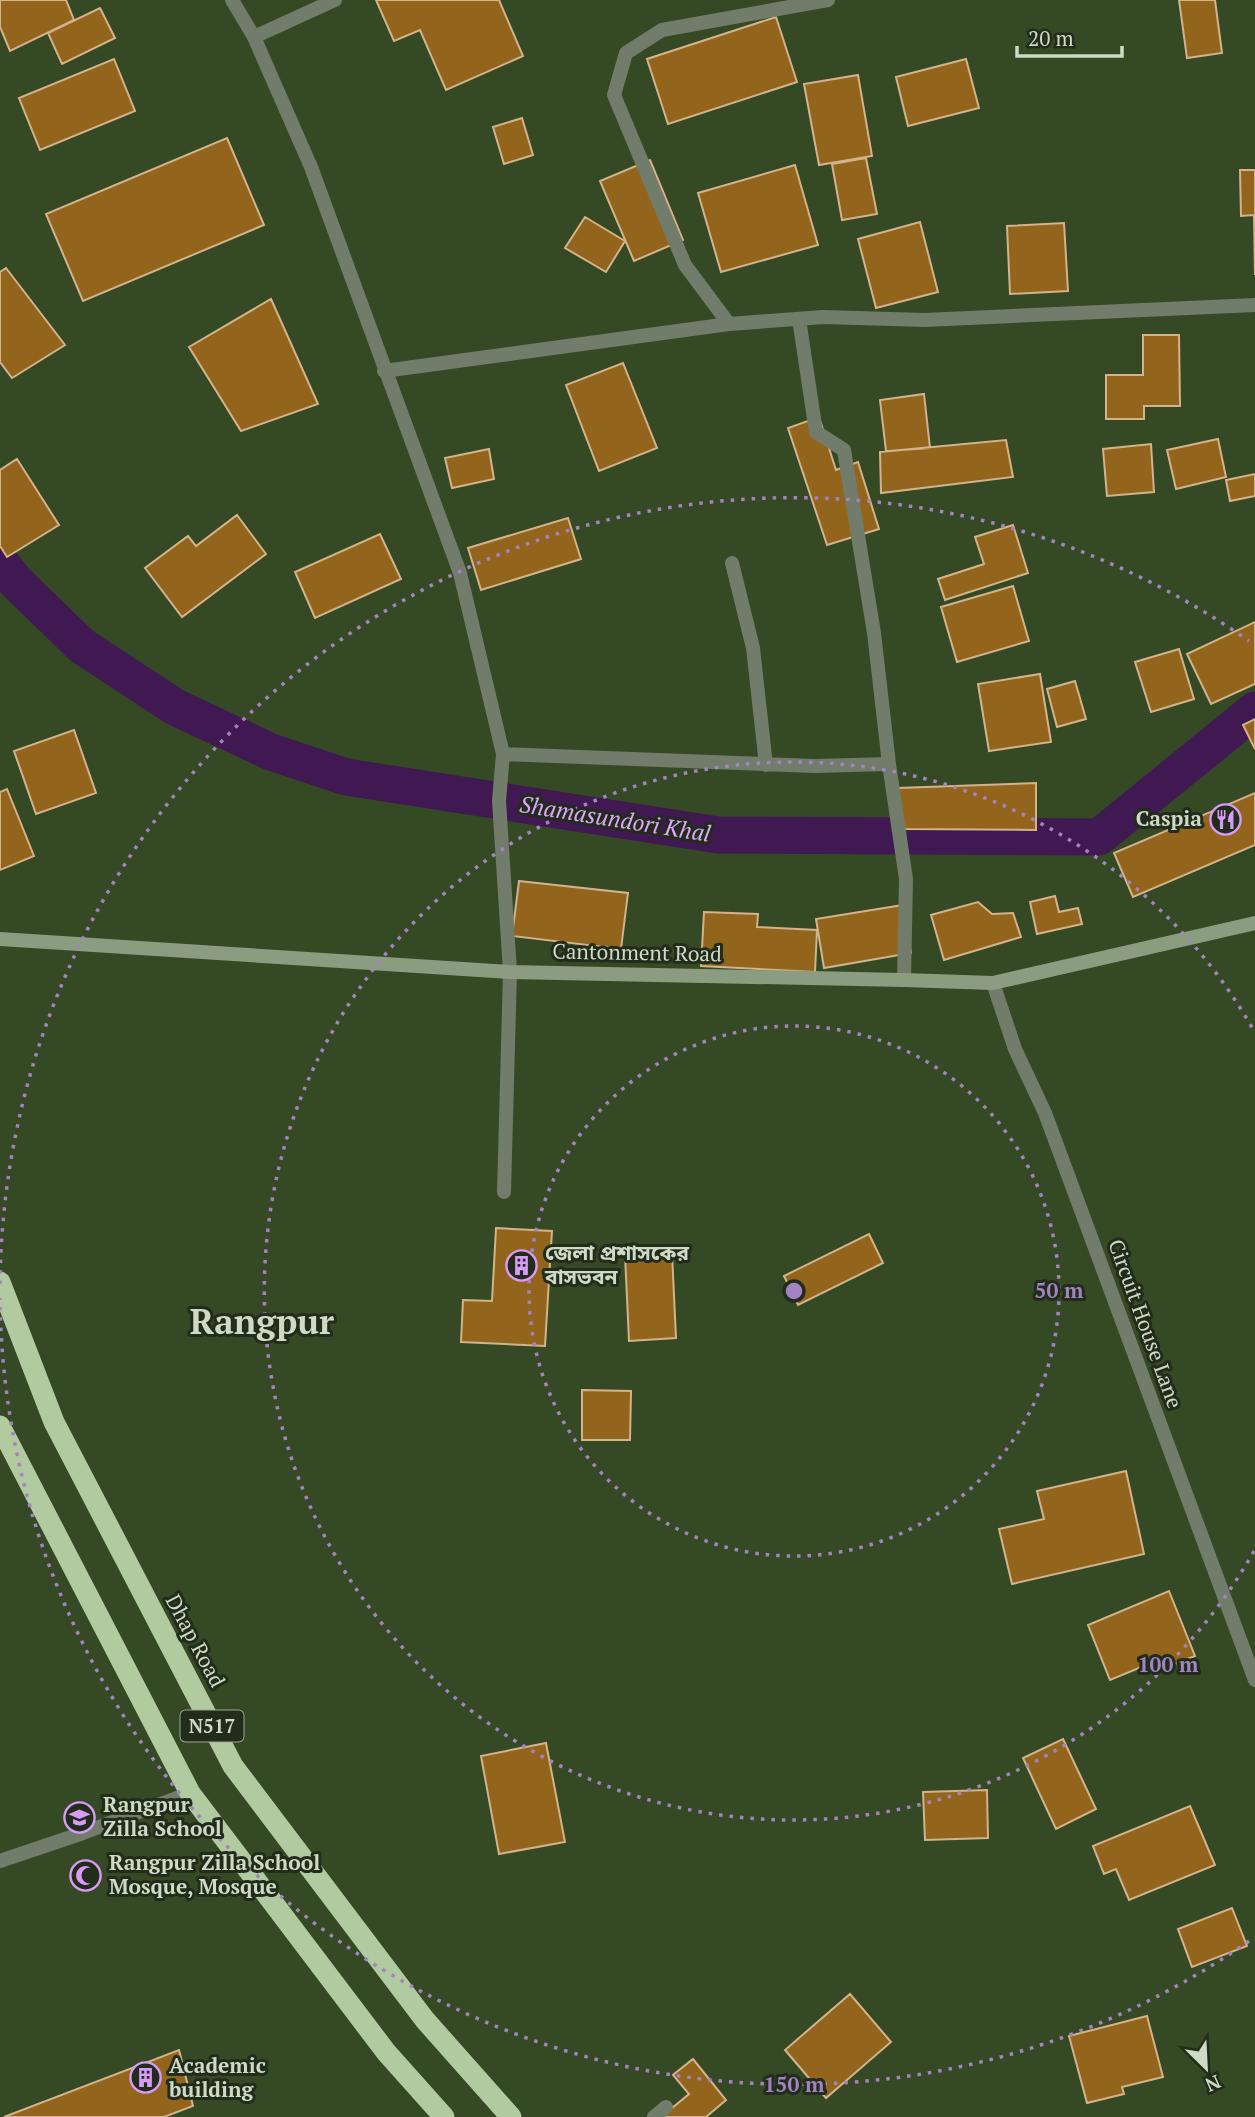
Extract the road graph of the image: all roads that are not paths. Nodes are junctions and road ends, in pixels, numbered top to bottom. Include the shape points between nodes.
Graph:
1 (232, 0) edge
2 (335, 0) edge
3 (828, 0) edge
4 (254, 37) junction
5 (1255, 305) edge
6 (799, 319) junction
7 (729, 324) junction
8 (384, 371) junction
9 (732, 563) dead end
10 (503, 754) junction
11 (889, 764) junction
12 (765, 765) junction
13 (1255, 923) edge
14 (4, 941) edge
15 (510, 972) junction
16 (904, 980) junction
17 (993, 984) junction
18 (504, 1192) dead end
19 (0, 1282) edge
20 (0, 1426) edge
21 (1255, 1680) edge
22 (190, 1793) junction
23 (0, 1861) edge
24 (666, 2107) dead end
25 (444, 2117) edge
26 (511, 2117) edge
27 (654, 2117) edge

1 - 4 street
2 - 4 street
3 - 7 street via 662,30 626,53 614,95 685,265
4 - 8 street via 311,167
5 - 6 street via 925,320
6 - 7 street
6 - 11 street via 816,432 844,450 874,634
7 - 8 street
8 - 10 street via 460,573
9 - 12 street via 753,648
10 - 12 street
10 - 15 street via 499,801
11 - 12 street
11 - 16 street via 906,879
13 - 17 main road, Cantonment Road
14 - 15 main road, Cantonment Road
15 - 16 main road, Cantonment Road
15 - 18 street
16 - 17 main road, Cantonment Road
17 - 21 street, Circuit House Lane via 1015,1049 1045,1112
19 - 26 highway, Dhap Road / N517 via 54,1422 233,1766 425,2020
20 - 22 highway, N517
22 - 23 street
22 - 25 highway, N517 via 386,2052
24 - 27 street

